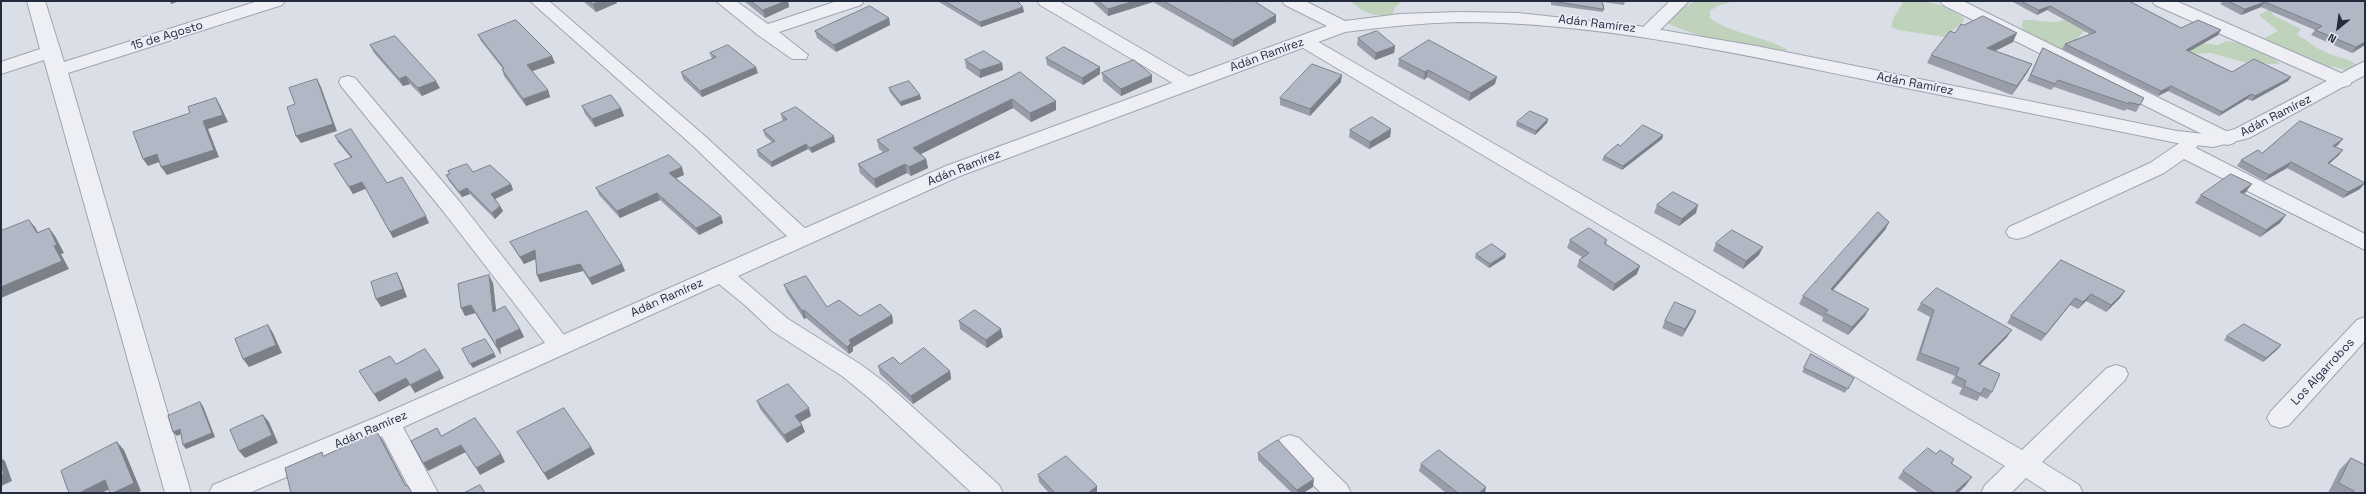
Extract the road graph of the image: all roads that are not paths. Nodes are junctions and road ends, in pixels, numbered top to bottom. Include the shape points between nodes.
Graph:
1 (36, 1) edge
2 (276, 1) edge
3 (539, 1) edge
4 (725, 1) edge
5 (855, 1) edge
6 (1046, 1) edge
7 (1291, 1) edge
8 (1680, 1) edge
9 (1949, 1) edge
10 (2161, 1) edge
11 (1342, 27) junction
12 (1650, 30) junction
13 (764, 32) junction
14 (1304, 41) junction
15 (799, 55) dead end
16 (54, 61) junction
17 (2365, 67) edge
18 (1, 68) edge
19 (2343, 81) junction
20 (348, 82) dead end
21 (1188, 84) junction
22 (2227, 139) junction
23 (2187, 145) junction
24 (2017, 232) dead end
25 (802, 238) junction
26 (2365, 242) edge
27 (721, 274) junction
28 (2365, 326) edge
29 (560, 346) junction
30 (2116, 374) dead end
31 (2280, 418) dead end
32 (388, 423) junction
33 (1290, 445) dead end
34 (2024, 464) junction
35 (178, 493) edge
36 (222, 493) edge
37 (425, 493) edge
38 (990, 493) edge
39 (1338, 493) edge
40 (1994, 493) edge
41 (2070, 493) edge

1 - 16 street
2 - 16 street, 15 de Agosto
3 - 25 street via 699,141
4 - 13 street
5 - 13 street
6 - 21 street
7 - 11 street
8 - 12 street
9 - 22 street
10 - 19 street
11 - 12 street, Adán Ramírez via 1379,18 1420,13 1502,13
11 - 14 street, Adán Ramírez
12 - 23 street, Adán Ramírez
13 - 15 street
14 - 21 street, Adán Ramírez
14 - 34 street
16 - 18 street, 15 de Agosto
16 - 35 street
17 - 19 street, Adán Ramírez
19 - 22 street, Adán Ramírez via 2270,120
20 - 29 street via 451,206
21 - 25 street, Adán Ramírez via 953,171
22 - 23 street, Adán Ramírez
23 - 24 street via 2157,168
23 - 26 street
25 - 27 street, Adán Ramírez
27 - 29 street, Adán Ramírez
27 - 38 street via 780,325 878,391
28 - 31 street, Los Algarrobos
29 - 32 street, Adán Ramírez
30 - 34 street
32 - 36 street, Adán Ramírez
32 - 37 street
33 - 39 street
34 - 40 street
34 - 41 street

